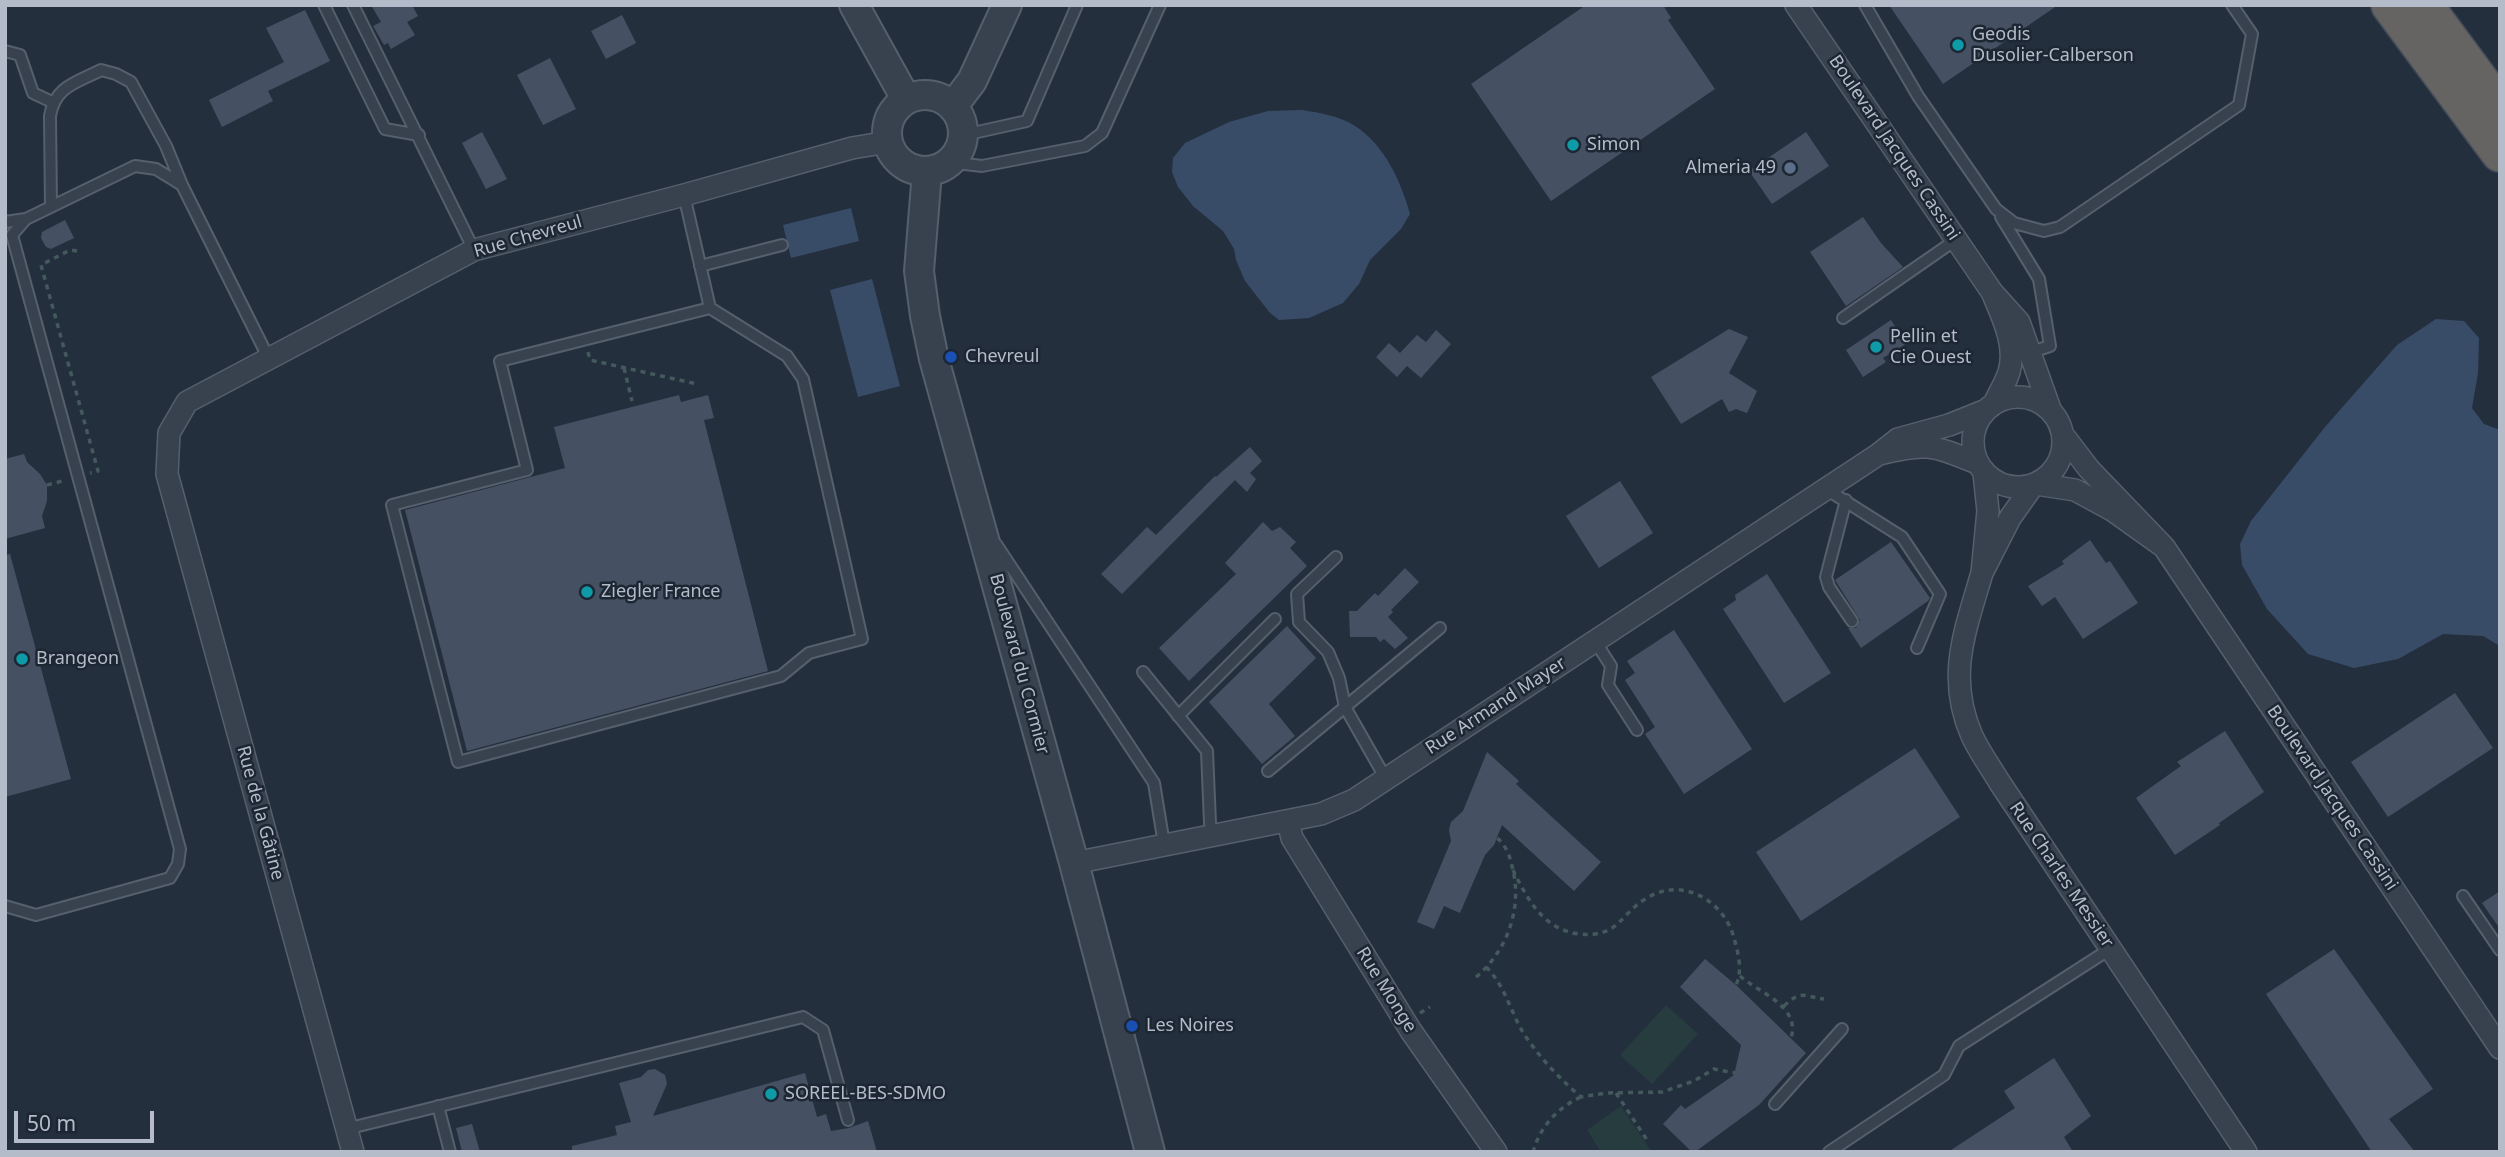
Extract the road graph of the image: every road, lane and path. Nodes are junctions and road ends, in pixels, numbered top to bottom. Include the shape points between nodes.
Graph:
1 (324, 5) edge
2 (353, 5) edge
3 (854, 5) edge
4 (1007, 5) edge
5 (1077, 5) edge
6 (1160, 5) edge
7 (1796, 5) edge
8 (1865, 5) edge
9 (2232, 5) edge
10 (2390, 5) edge
11 (2424, 5) edge
12 (5, 51) edge
13 (906, 99) junction
14 (52, 102) junction
15 (953, 106) junction
16 (2500, 108) edge
17 (419, 135) junction
18 (888, 142) junction
19 (959, 148) junction
20 (2500, 153) edge
21 (927, 172) junction
22 (182, 185) junction
23 (684, 195) junction
24 (51, 206) junction
25 (1996, 209) junction
26 (26, 219) junction
27 (5, 222) edge
28 (1957, 239) junction
29 (782, 245) dead end
30 (474, 250) junction
31 (77, 251) dead end
32 (700, 266) junction
33 (1992, 292) junction
34 (710, 308) junction
35 (1843, 318) dead end
36 (584, 340) junction
37 (2028, 353) junction
38 (269, 359) junction
39 (624, 368) junction
40 (697, 384) dead end
41 (632, 401) dead end
42 (1989, 407) junction
43 (2050, 409) junction
44 (2063, 435) junction
45 (1879, 453) junction
46 (1981, 468) junction
47 (167, 474) joint
48 (77, 477) junction
49 (2035, 484) junction
50 (47, 485) dead end
51 (1826, 489) junction
52 (1846, 500) junction
53 (979, 519) junction
54 (2164, 547) junction
55 (1336, 557) dead end
56 (1982, 573) junction
57 (1275, 619) dead end
58 (1852, 621) dead end
59 (1440, 628) dead end
60 (1595, 641) junction
61 (1917, 648) dead end
62 (1143, 672) dead end
63 (1345, 707) junction
64 (1178, 716) junction
65 (1637, 730) dead end
66 (1268, 771) dead end
67 (1386, 779) junction
68 (1288, 821) junction
69 (1213, 835) junction
70 (1497, 838) dead end
71 (1164, 844) junction
72 (1074, 863) junction
73 (1514, 870) junction
74 (2463, 896) dead end
75 (5, 906) edge
76 (2110, 949) junction
77 (2500, 950) edge
78 (1486, 967) junction
79 (1476, 976) dead end
80 (1740, 976) junction
81 (1736, 985) dead end
82 (1824, 999) dead end
83 (1784, 1006) junction
84 (1842, 1028) dead end
85 (1791, 1038) dead end
86 (2500, 1048) edge
87 (1735, 1073) dead end
88 (1616, 1093) junction
89 (1581, 1097) junction
90 (1775, 1104) dead end
91 (438, 1107) junction
92 (848, 1120) dead end
93 (346, 1129) junction
94 (1649, 1143) dead end
95 (353, 1152) edge
96 (450, 1152) edge
97 (1150, 1152) edge
98 (1496, 1152) edge
99 (1533, 1152) edge
100 (1829, 1152) edge
101 (2246, 1152) edge

1 - 17 lane via 384,129
2 - 17 lane
3 - 13 street
4 - 15 street via 972,81
5 - 19 lane via 1027,121
6 - 19 lane via 1102,133 1085,146 982,166 965,164
7 - 28 street, Boulevard Jacques Cassini
8 - 25 lane via 1918,96
9 - 25 lane via 2252,34 2239,105 2060,227 2044,231 2014,223
10 - 20 highway
11 - 16 highway
12 - 14 lane via 20,55 33,93
13 - 15 street via 931,95
13 - 18 street via 890,118
14 - 22 lane via 58,93 101,70 131,82
14 - 24 lane
15 - 19 street via 960,115
17 - 30 lane
18 - 21 street via 902,164
18 - 23 street, Rue Chevreul
19 - 21 street via 938,170
21 - 53 street, Boulevard du Cormier via 919,271 925,316
22 - 24 lane via 156,169 135,166
22 - 38 lane
23 - 30 street, Rue Chevreul
23 - 32 lane
24 - 26 lane
25 - 37 lane via 2039,279 2050,346
26 - 27 lane
26 - 48 lane via 12,235
28 - 33 street, Boulevard Jacques Cassini
28 - 35 lane
29 - 32 lane
30 - 38 street, Rue Chevreul
31 - 48 path via 41,265 98,471
32 - 34 lane
33 - 37 street, Boulevard Jacques Cassini via 2019,322
33 - 42 street, Boulevard Jacques Cassini via 2011,348 2010,372
34 - 36 lane
34 - 36 lane via 787,356 803,379 862,639 810,653 781,676 458,762 392,505 527,470 500,362
36 - 39 path via 590,360
37 - 43 street, Boulevard Jacques Cassini
38 - 47 street, Rue Chevreul via 187,402 169,433
39 - 40 path
39 - 41 path
42 - 43 street via 2009,397 2023,397
42 - 45 street, Rue Armand Mayer via 1949,425 1898,439
42 - 46 street via 1972,436
43 - 44 street
44 - 49 street via 2058,464
44 - 54 street, Boulevard Jacques Cassini
45 - 46 street, Rue Armand Mayer via 1914,445 1937,447
45 - 51 street, Rue Armand Mayer
46 - 49 street via 2006,486
46 - 56 street, Rue Charles Messier via 1988,511
47 - 93 street, Rue de la Gâtine
48 - 50 path
48 - 75 lane via 180,849 178,864 170,878 36,915
49 - 54 street, Boulevard Jacques Cassini via 2076,491
49 - 56 street, Rue Charles Messier via 2010,518
51 - 52 lane
51 - 60 street, Rue Armand Mayer
52 - 58 lane via 1826,576
52 - 61 lane via 1902,537 1940,594
53 - 71 lane via 1154,783
53 - 72 street, Boulevard du Cormier
54 - 86 street, Boulevard Jacques Cassini
55 - 63 lane via 1297,594 1299,622 1328,652
56 - 76 street, Rue Charles Messier via 1960,648 1959,693 1972,736
57 - 64 lane
59 - 63 lane
60 - 65 lane via 1611,666 1608,685
60 - 67 street, Rue Armand Mayer
62 - 64 lane
63 - 66 lane
63 - 67 lane
64 - 69 lane via 1207,751
67 - 68 street, Rue Armand Mayer via 1354,800
68 - 69 street, Rue Armand Mayer
68 - 98 street, Rue Monge via 1292,838 1411,1031
69 - 71 street, Rue Armand Mayer
70 - 73 path
71 - 72 street, Rue Armand Mayer
72 - 97 street, Boulevard du Cormier
73 - 78 path via 1514,917 1503,945
73 - 80 path via 1541,916 1578,934 1615,927 1647,897 1660,893 1702,896 1714,903 1730,925
74 - 77 lane
76 - 100 lane via 1959,1046 1944,1075
76 - 101 street, Rue Charles Messier
78 - 79 path
78 - 89 path via 1502,984 1526,1036
80 - 81 path
80 - 83 path
82 - 83 path via 1802,993
83 - 85 path via 1793,1029
84 - 90 lane
87 - 88 path via 1714,1069 1662,1092
88 - 89 path
88 - 94 path
89 - 99 path via 1557,1112 1541,1131
91 - 92 lane via 803,1017 823,1030
91 - 93 lane
91 - 96 lane
93 - 95 street, Rue de la Gâtine

